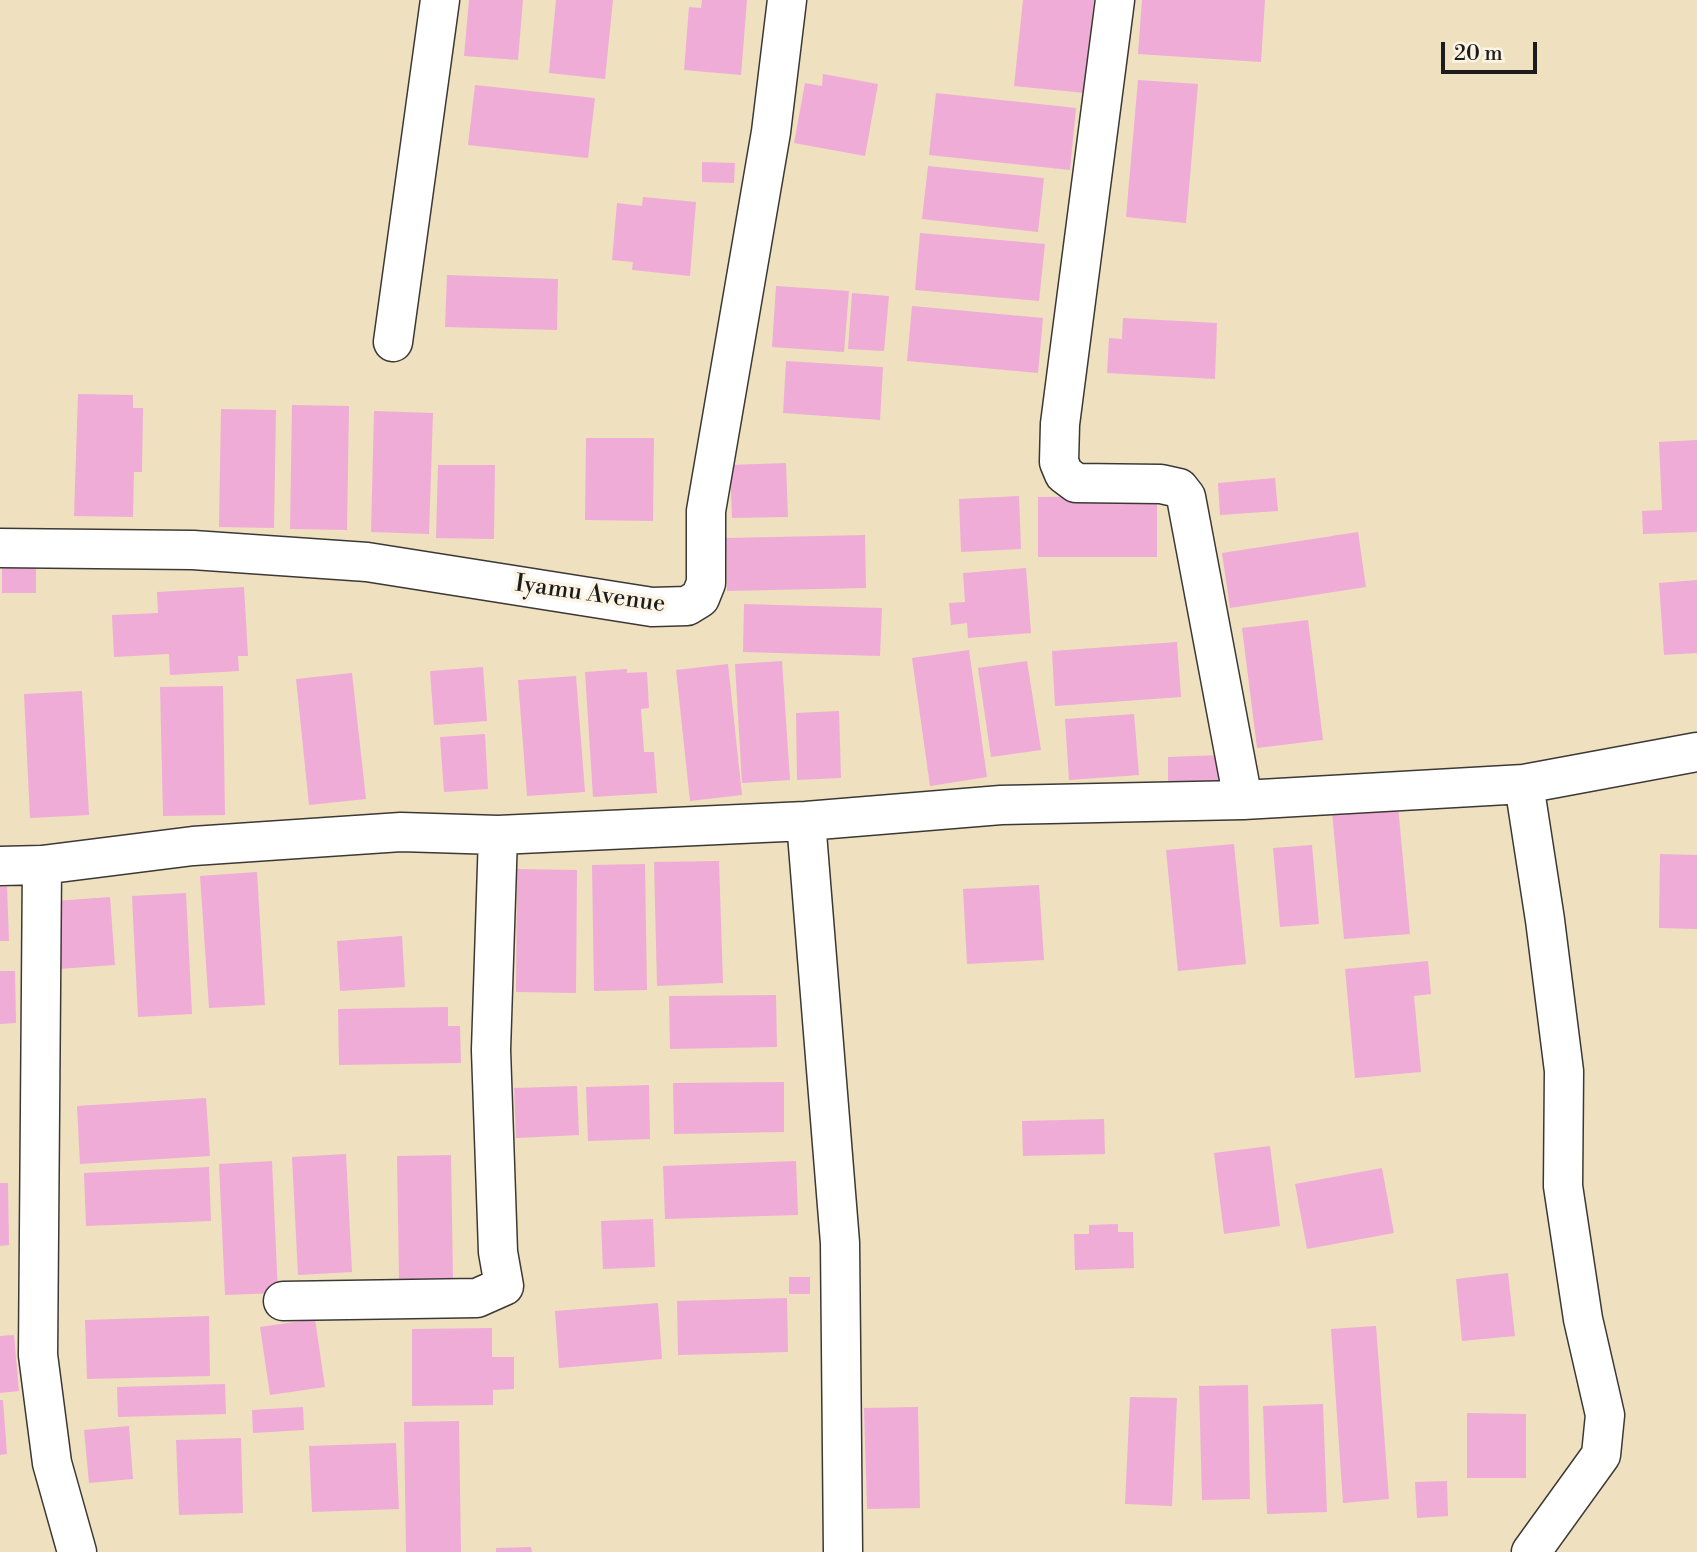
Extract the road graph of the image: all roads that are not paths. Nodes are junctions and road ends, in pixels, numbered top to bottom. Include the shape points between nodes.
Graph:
1 (440, 0) edge
2 (787, 0) edge
3 (1115, 0) edge
4 (393, 342) dead end
5 (0, 548) edge
6 (1697, 752) edge
7 (1524, 784) junction
8 (1243, 800) junction
9 (806, 821) junction
10 (498, 835) junction
11 (42, 864) junction
12 (0, 866) edge
13 (284, 1301) dead end
14 (77, 1552) edge
15 (843, 1552) edge
16 (1531, 1552) edge

1 - 4 street
2 - 5 street, Iyamu Avenue via 771,132 706,512 706,583 700,598 687,606 652,607 354,561 193,550
3 - 8 street via 1060,424 1059,462 1064,474 1076,483 1161,484 1179,488 1186,497
6 - 7 street
7 - 8 street
7 - 16 street via 1564,1071 1563,1186 1583,1320 1605,1415 1601,1455
8 - 9 street via 1001,805
9 - 10 street
9 - 15 street via 840,1243
10 - 11 street via 401,832 193,846
10 - 13 street via 491,1050 498,1252 504,1286 477,1298
11 - 12 street
11 - 14 street via 38,1355 51,1463

